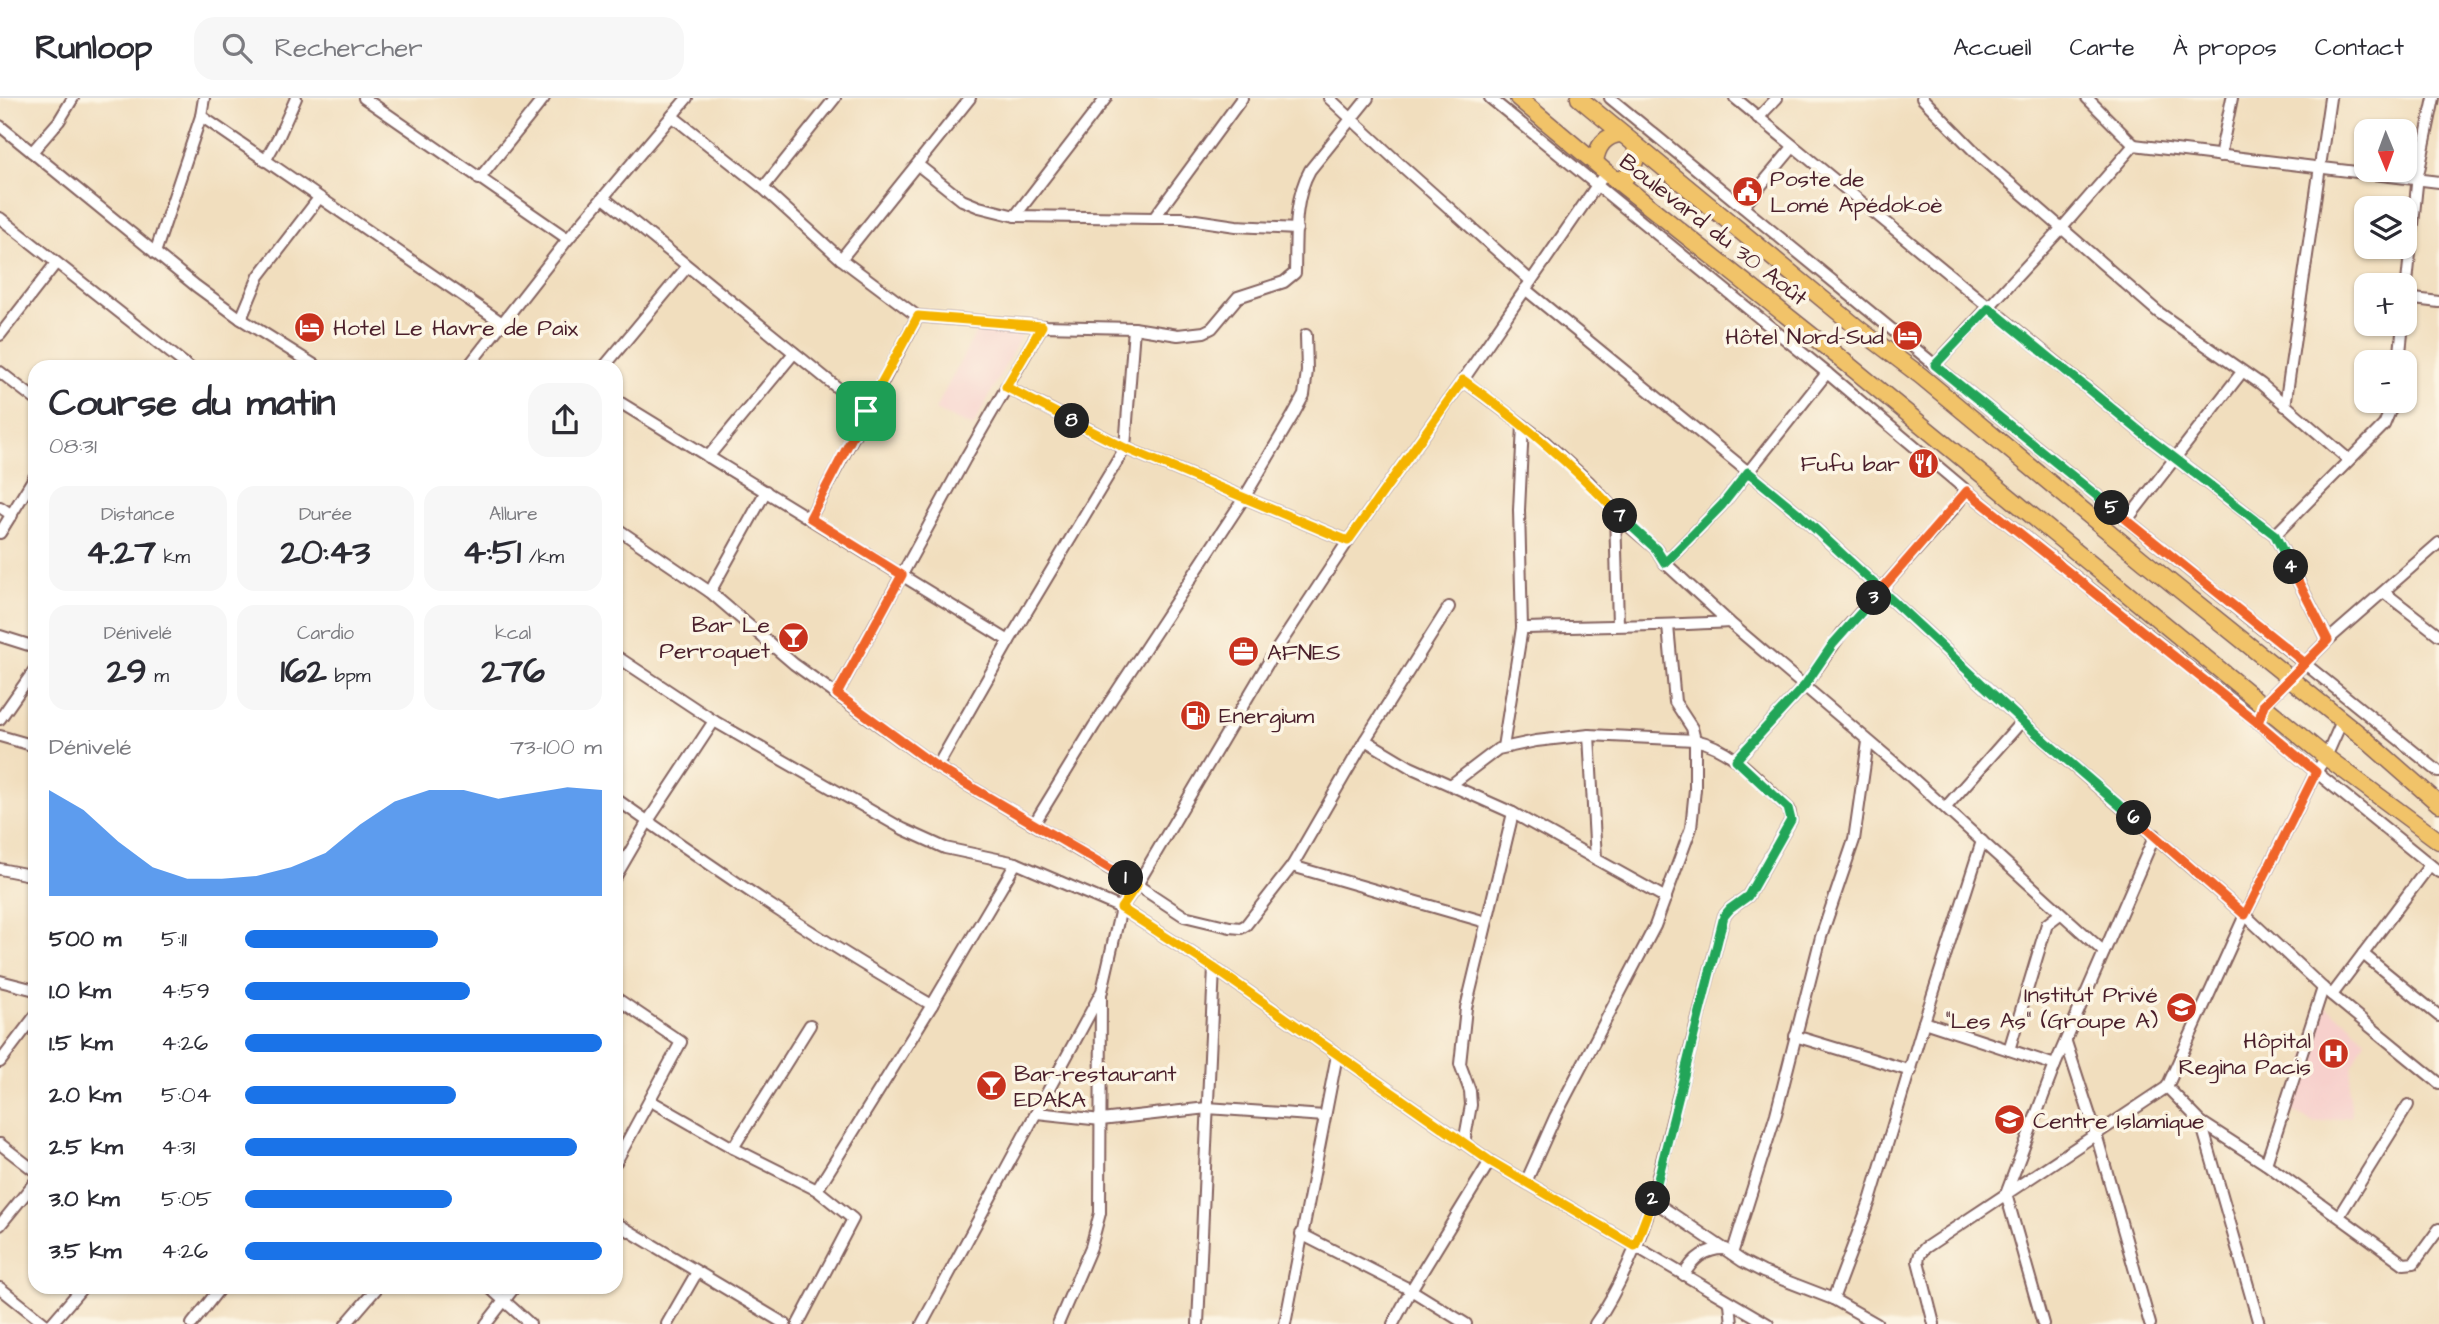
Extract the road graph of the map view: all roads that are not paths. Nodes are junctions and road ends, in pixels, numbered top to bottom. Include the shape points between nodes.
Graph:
1 (73, 98) edge
2 (204, 98) edge
3 (296, 98) edge
4 (364, 98) edge
5 (544, 98) edge
6 (687, 98) edge
7 (835, 98) edge
8 (970, 98) edge
9 (1106, 98) edge
10 (1242, 98) edge
11 (1329, 98) edge
12 (1368, 98) edge
13 (1490, 98) edge
14 (1518, 98) edge
15 (1579, 98) edge
16 (1610, 98) edge
17 (1735, 98) edge
18 (1777, 98) edge
19 (1922, 98) edge
20 (2087, 98) edge
21 (2232, 98) edge
22 (2330, 98) edge
23 (2434, 98) edge
24 (201, 116) junction
25 (672, 116) junction
26 (1758, 118) junction
27 (1351, 119) junction
28 (0, 126) edge
29 (1621, 134) junction
30 (1635, 145) junction
31 (2134, 145) junction
32 (1793, 147) junction
33 (32, 152) junction
34 (2220, 156) junction
35 (265, 161) junction
36 (918, 165) junction
37 (2320, 167) junction
38 (1604, 175) junction
39 (478, 179) junction
40 (2418, 180) junction
41 (2439, 182) edge
42 (763, 188) junction
43 (319, 198) junction
44 (604, 198) junction
45 (1743, 207) junction
46 (1014, 216) junction
47 (0, 218) edge
48 (1154, 218) junction
49 (1297, 229) junction
50 (2061, 229) junction
51 (568, 239) junction
52 (155, 253) junction
53 (841, 259) junction
54 (55, 263) junction
55 (687, 267) junction
56 (2409, 273) edge
57 (1528, 285) junction
58 (2417, 299) edge
59 (2439, 302) edge
60 (1989, 308) junction
61 (918, 316) junction
62 (241, 319) junction
63 (501, 321) junction
64 (1042, 326) junction
65 (1134, 328) junction
66 (0, 335) edge
67 (1306, 335) dead end
68 (794, 354) junction
69 (180, 360) edge
70 (306, 360) edge
71 (473, 360) edge
72 (610, 360) edge
73 (1935, 365) junction
74 (0, 372) edge
75 (2242, 372) junction
76 (1827, 373) junction
77 (1463, 380) junction
78 (1006, 387) junction
79 (28, 394) edge
80 (623, 404) edge
81 (2285, 406) junction
82 (866, 411) junction
83 (2389, 413) edge
84 (1523, 425) junction
85 (1125, 448) junction
86 (708, 457) junction
87 (2176, 459) junction
88 (2348, 459) junction
89 (1748, 472) junction
90 (28, 488) edge
91 (766, 491) junction
92 (1967, 491) junction
93 (1244, 498) junction
94 (0, 507) edge
95 (1615, 511) junction
96 (12, 515) junction
97 (810, 518) junction
98 (2127, 520) junction
99 (0, 533) edge
100 (623, 533) edge
101 (2275, 535) junction
102 (1348, 541) junction
103 (2439, 543) edge
104 (1665, 563) junction
105 (902, 575) junction
106 (1880, 590) junction
107 (710, 592) junction
108 (2385, 593) junction
109 (1449, 607) dead end
110 (1729, 622) junction
111 (1618, 625) junction
112 (1668, 626) junction
113 (1522, 628) junction
114 (2439, 635) edge
115 (0, 636) edge
116 (2328, 640) junction
117 (1009, 641) junction
118 (28, 645) edge
119 (623, 661) edge
120 (2305, 663) junction
121 (28, 679) edge
122 (2288, 679) junction
123 (1805, 685) junction
124 (837, 694) junction
125 (2264, 704) junction
126 (0, 719) edge
127 (714, 721) junction
128 (2022, 721) junction
129 (2342, 721) junction
130 (2258, 723) junction
131 (1589, 735) junction
132 (0, 736) edge
133 (1365, 740) junction
134 (1695, 740) junction
135 (1868, 742) junction
136 (28, 744) edge
137 (1503, 747) junction
138 (2326, 757) junction
139 (1736, 760) junction
140 (937, 767) junction
141 (2316, 772) junction
142 (2439, 772) edge
143 (1452, 784) junction
144 (623, 804) edge
145 (2439, 804) edge
146 (1946, 807) junction
147 (1513, 813) junction
148 (648, 821) junction
149 (1034, 824) junction
150 (2155, 835) junction
151 (1982, 841) junction
152 (2439, 841) edge
153 (1596, 859) junction
154 (1016, 863) junction
155 (623, 864) edge
156 (1292, 866) junction
157 (2435, 868) edge
158 (0, 869) edge
159 (28, 872) edge
160 (1137, 885) junction
161 (1666, 898) junction
162 (1121, 908) junction
163 (2060, 914) junction
164 (2245, 915) junction
165 (1486, 922) junction
166 (2104, 951) junction
167 (2363, 954) junction
168 (1214, 968) junction
169 (0, 981) edge
170 (28, 988) edge
171 (1101, 991) junction
172 (2328, 992) junction
173 (623, 1003) edge
174 (932, 1005) junction
175 (2439, 1016) edge
176 (1924, 1022) junction
177 (28, 1025) edge
178 (810, 1025) dead end
179 (1795, 1036) junction
180 (2066, 1042) junction
181 (2009, 1050) junction
182 (1337, 1055) junction
183 (0, 1062) edge
184 (2055, 1065) junction
185 (1911, 1071) junction
186 (2439, 1083) edge
187 (2167, 1087) junction
188 (650, 1101) junction
189 (2408, 1105) dead end
190 (1207, 1108) junction
191 (1037, 1113) junction
192 (1325, 1116) junction
193 (1101, 1120) junction
194 (2201, 1122) junction
195 (2096, 1134) junction
196 (1464, 1143) junction
197 (0, 1144) edge
198 (733, 1148) junction
199 (623, 1149) edge
200 (1490, 1161) junction
201 (2266, 1164) junction
202 (28, 1166) edge
203 (1526, 1182) junction
204 (817, 1190) junction
205 (28, 1191) edge
206 (2006, 1194) junction
207 (1652, 1200) junction
208 (2339, 1216) junction
209 (0, 1226) edge
210 (623, 1227) edge
211 (2439, 1229) edge
212 (1301, 1234) junction
213 (1635, 1246) junction
214 (1729, 1252) junction
215 (697, 1272) junction
216 (1684, 1275) junction
217 (0, 1289) edge
218 (1411, 1290) junction
219 (77, 1294) edge
220 (215, 1294) edge
221 (372, 1294) edge
222 (496, 1294) edge
223 (509, 1294) edge
224 (1833, 1299) junction
225 (503, 1301) junction
226 (1730, 1303) junction
227 (195, 1320) edge
228 (1059, 1323) edge
229 (45, 1324) edge
230 (51, 1324) edge
231 (208, 1324) edge
232 (345, 1324) edge
233 (486, 1324) edge
234 (530, 1324) edge
235 (667, 1324) edge
236 (785, 1324) edge
237 (798, 1324) edge
238 (922, 1324) edge
239 (1074, 1324) edge
240 (1198, 1324) edge
241 (1285, 1324) edge
242 (1392, 1324) edge
243 (1466, 1324) edge
244 (1595, 1324) edge
245 (1732, 1324) edge
246 (1768, 1324) edge
247 (1877, 1324) edge
248 (1934, 1324) edge
249 (2043, 1324) edge
250 (2150, 1324) edge
251 (2259, 1324) edge

1 - 33 street
2 - 24 street
3 - 35 street
4 - 39 street
5 - 39 street
6 - 25 street
7 - 42 street
8 - 36 street
9 - 46 street
10 - 48 street
11 - 27 street
12 - 27 street
13 - 38 street
14 - 38 highway, Boulevard du 30 Août
15 - 29 highway, Boulevard du 30 Août
16 - 45 street
17 - 26 street
18 - 26 street
19 - 50 street
20 - 31 street
21 - 34 street
22 - 37 street
23 - 40 street
24 - 35 street
24 - 52 street
25 - 42 street
25 - 44 street
26 - 32 street
27 - 49 street via 1304,180
27 - 57 street
28 - 33 street
29 - 30 highway, Boulevard du 30 Août
29 - 38 highway via 1610,136 1596,154
30 - 38 highway via 1634,165 1623,179
30 - 122 highway, Boulevard du 30 Août
31 - 34 street
31 - 50 street
32 - 45 street
32 - 60 street
33 - 52 street
34 - 37 street
35 - 43 street
36 - 46 street via 962,200
36 - 53 street
37 - 40 street
37 - 81 street
38 - 57 street
38 - 76 street
38 - 125 highway, Boulevard du 30 Août via 1840,358
39 - 51 street
40 - 41 street
40 - 56 street
42 - 53 street
43 - 62 street via 259,276
43 - 63 street
44 - 51 street
44 - 55 street
45 - 73 street
46 - 48 street
47 - 54 street
48 - 49 street
49 - 65 street via 1295,273 1284,282 1238,297 1212,328 1178,335
50 - 60 street
50 - 75 street via 2171,323
51 - 63 street
52 - 62 street
53 - 61 street
54 - 66 street
54 - 69 street
55 - 68 street
55 - 72 street
57 - 77 street
57 - 89 street
58 - 59 street
60 - 73 street
60 - 87 street
61 - 64 street
61 - 82 street
62 - 70 street
63 - 71 street
64 - 65 street
64 - 78 street
65 - 85 street
67 - 93 street via 1304,395
68 - 82 street
68 - 86 street
73 - 98 street
74 - 79 street
75 - 81 street
75 - 87 street
76 - 89 street
76 - 92 street
77 - 84 street
77 - 102 street
78 - 85 street
78 - 105 street
80 - 86 street
81 - 88 street
82 - 97 street
83 - 88 street via 2384,425
84 - 95 street via 1584,477
84 - 113 street via 1519,510
85 - 93 street
85 - 117 street
86 - 91 street
87 - 98 street
87 - 101 street
88 - 101 street
89 - 104 street
89 - 106 street
90 - 96 street
91 - 97 street
91 - 107 street
92 - 106 street
92 - 130 street
93 - 102 street
93 - 149 street
94 - 96 street
95 - 104 street
95 - 111 street
96 - 99 street
97 - 105 street
98 - 120 street
100 - 107 street
101 - 116 street
102 - 160 street via 1271,658
103 - 108 street
104 - 110 street
105 - 117 street
105 - 124 street
106 - 123 street
106 - 128 street
107 - 124 street via 794,664
108 - 114 street
108 - 116 street
109 - 133 street
110 - 112 street
110 - 123 street
111 - 112 street
111 - 113 street
112 - 134 street via 1675,702
113 - 137 street
115 - 118 street
116 - 120 street
117 - 140 street
119 - 127 street
120 - 122 street
120 - 142 street
121 - 126 street
122 - 125 street
122 - 129 highway, Boulevard du 30 Août
123 - 135 street
123 - 139 street
124 - 140 street
125 - 130 street
125 - 138 highway, Boulevard du 30 Août
127 - 148 street
127 - 154 street via 903,829 945,848
128 - 146 street
128 - 150 street
129 - 138 street
129 - 145 highway, Boulevard du 30 Août
130 - 141 street
131 - 134 street
131 - 137 street
131 - 153 street
132 - 136 street
133 - 143 street via 1410,767
133 - 156 street
134 - 139 street via 1718,747
134 - 161 street via 1691,828
135 - 146 street
135 - 179 street via 1854,840 1826,920
137 - 143 street
138 - 141 street
138 - 152 highway, Boulevard du 30 Août
139 - 207 street via 1788,808 1791,820 1748,896 1724,916
140 - 149 street
141 - 157 street
141 - 164 street
143 - 147 street
144 - 148 street
146 - 151 street
147 - 153 street
147 - 165 street
148 - 155 street
148 - 174 street
149 - 160 street
150 - 164 street
150 - 166 street
151 - 163 street
151 - 176 street
153 - 161 street
154 - 162 street
154 - 174 street
156 - 160 street via 1241,928 1184,916
156 - 165 street
157 - 167 street
158 - 159 street
160 - 162 street
161 - 203 street
162 - 168 street
162 - 171 street
163 - 166 street
163 - 181 street via 2047,924
164 - 172 street
164 - 187 street
165 - 196 street via 1460,1058 1471,1096
166 - 180 street
167 - 172 street
167 - 175 street
168 - 182 street
168 - 190 street
169 - 170 street
171 - 191 street
171 - 193 street
172 - 186 street
172 - 201 street
173 - 188 street via 681,1042
174 - 204 street
176 - 181 street
176 - 185 street
177 - 183 street
178 - 198 street
179 - 185 street
179 - 214 street via 1769,1139
180 - 184 street
180 - 195 street
181 - 184 street
182 - 192 street
182 - 196 street
184 - 206 street
185 - 224 street
187 - 194 street
187 - 195 street
188 - 198 street
188 - 199 street
189 - 208 street
190 - 192 street
190 - 193 street
190 - 240 street
191 - 193 street
191 - 238 street
192 - 212 street
193 - 228 street via 1100,1213
194 - 201 street
194 - 251 street
195 - 206 street
195 - 250 street
196 - 200 street
197 - 202 street
198 - 204 street
200 - 203 street
200 - 218 street
201 - 208 street
203 - 213 street
204 - 237 street via 853,1219
205 - 209 street
206 - 248 street via 1920,1254
206 - 249 street
207 - 213 street
207 - 214 street
208 - 211 street via 2404,1264 2414,1263
210 - 215 street
212 - 218 street
212 - 241 street
213 - 216 street
213 - 244 street
214 - 216 street via 1706,1251
214 - 224 street via 1763,1272
215 - 235 street
215 - 236 street
216 - 226 street
217 - 229 street
218 - 242 street
218 - 243 street
219 - 230 street
220 - 227 street
221 - 232 street
222 - 225 street
223 - 225 street
224 - 247 street
225 - 233 street
225 - 234 street
226 - 245 street
226 - 246 street
227 - 231 street
228 - 239 street

